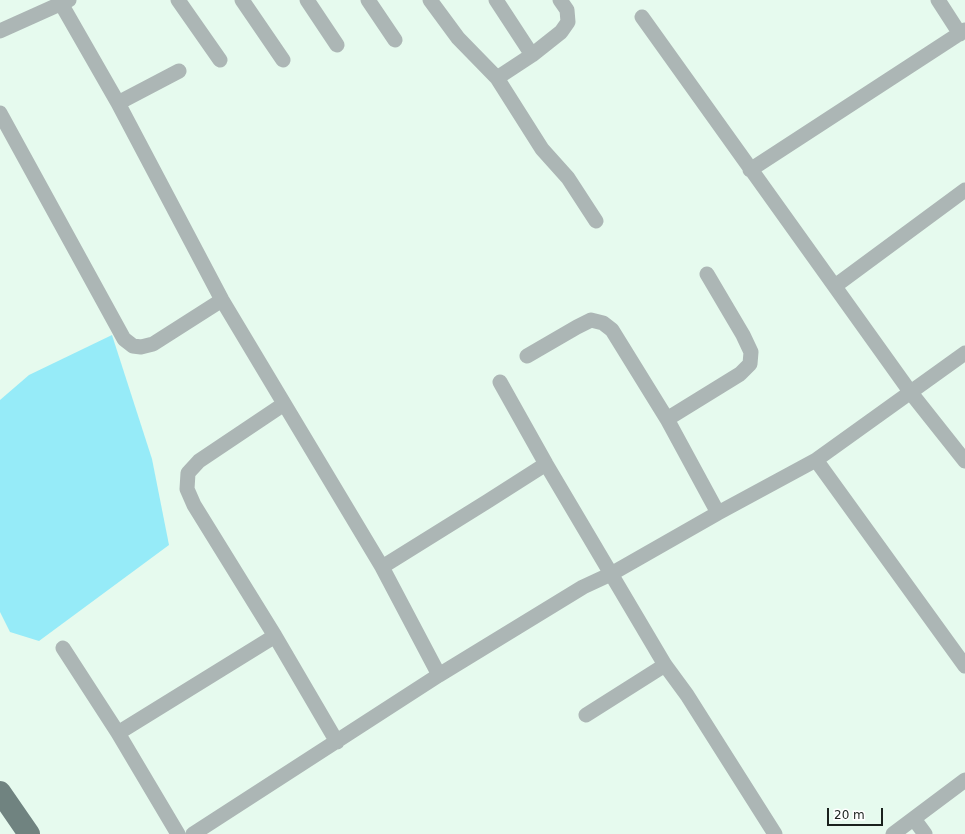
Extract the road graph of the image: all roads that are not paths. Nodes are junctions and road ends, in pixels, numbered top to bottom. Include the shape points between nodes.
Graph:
1 (178, 0) edge
2 (242, 0) edge
3 (307, 0) edge
4 (368, 0) edge
5 (430, 0) edge
6 (496, 0) edge
7 (560, 0) edge
8 (938, 0) edge
9 (63, 1) edge
10 (642, 17) dead end
11 (0, 31) edge
12 (963, 32) edge
13 (395, 40) dead end
14 (337, 45) dead end
15 (532, 55) junction
16 (220, 60) dead end
17 (283, 60) dead end
18 (179, 71) dead end
19 (497, 78) junction
20 (118, 103) junction
21 (0, 113) edge
22 (750, 170) junction
23 (965, 190) edge
24 (596, 221) dead end
25 (707, 274) dead end
26 (835, 286) junction
27 (222, 300) junction
28 (965, 353) edge
29 (528, 356) dead end
30 (500, 382) dead end
31 (911, 393) junction
32 (284, 404) junction
33 (667, 419) junction
34 (816, 460) junction
35 (965, 461) edge
36 (546, 464) junction
37 (718, 513) junction
38 (382, 566) junction
39 (611, 574) junction
40 (275, 636) junction
41 (63, 648) dead end
42 (665, 665) junction
43 (965, 666) edge
44 (439, 675) junction
45 (586, 715) dead end
46 (118, 733) junction
47 (337, 742) junction
48 (965, 780) edge
49 (0, 792) edge
50 (914, 819) junction
51 (28, 834) edge
52 (178, 834) edge
53 (193, 834) edge
54 (775, 834) edge
55 (894, 834) edge
56 (925, 834) edge

1 - 16 street
2 - 17 street
3 - 14 street
4 - 13 street
5 - 19 street via 458,38
6 - 15 street
7 - 15 street via 567,10 568,22 561,32
8 - 12 street
9 - 11 street
9 - 20 street
10 - 22 street
12 - 22 street
15 - 19 street
18 - 20 street
19 - 24 street via 542,149 568,178
20 - 27 street
21 - 27 street via 124,339 133,346 153,344
22 - 26 street
23 - 26 street
25 - 33 street via 743,335 751,352 750,364 740,374
26 - 31 street
27 - 32 street
28 - 31 street
29 - 33 street via 591,320 603,323 612,330
30 - 36 street
31 - 34 street
31 - 35 street
32 - 38 street
32 - 40 street via 199,461 188,473 187,489 194,505
33 - 37 street
34 - 37 street
34 - 43 street
36 - 38 street
36 - 39 street
37 - 39 street
38 - 44 street
39 - 42 street
39 - 44 street via 583,586
40 - 46 street
40 - 47 street
41 - 46 street
42 - 45 street
42 - 54 street via 687,695
44 - 47 street
46 - 52 street
47 - 53 street
48 - 50 street
49 - 51 main road
50 - 55 street
50 - 56 street

